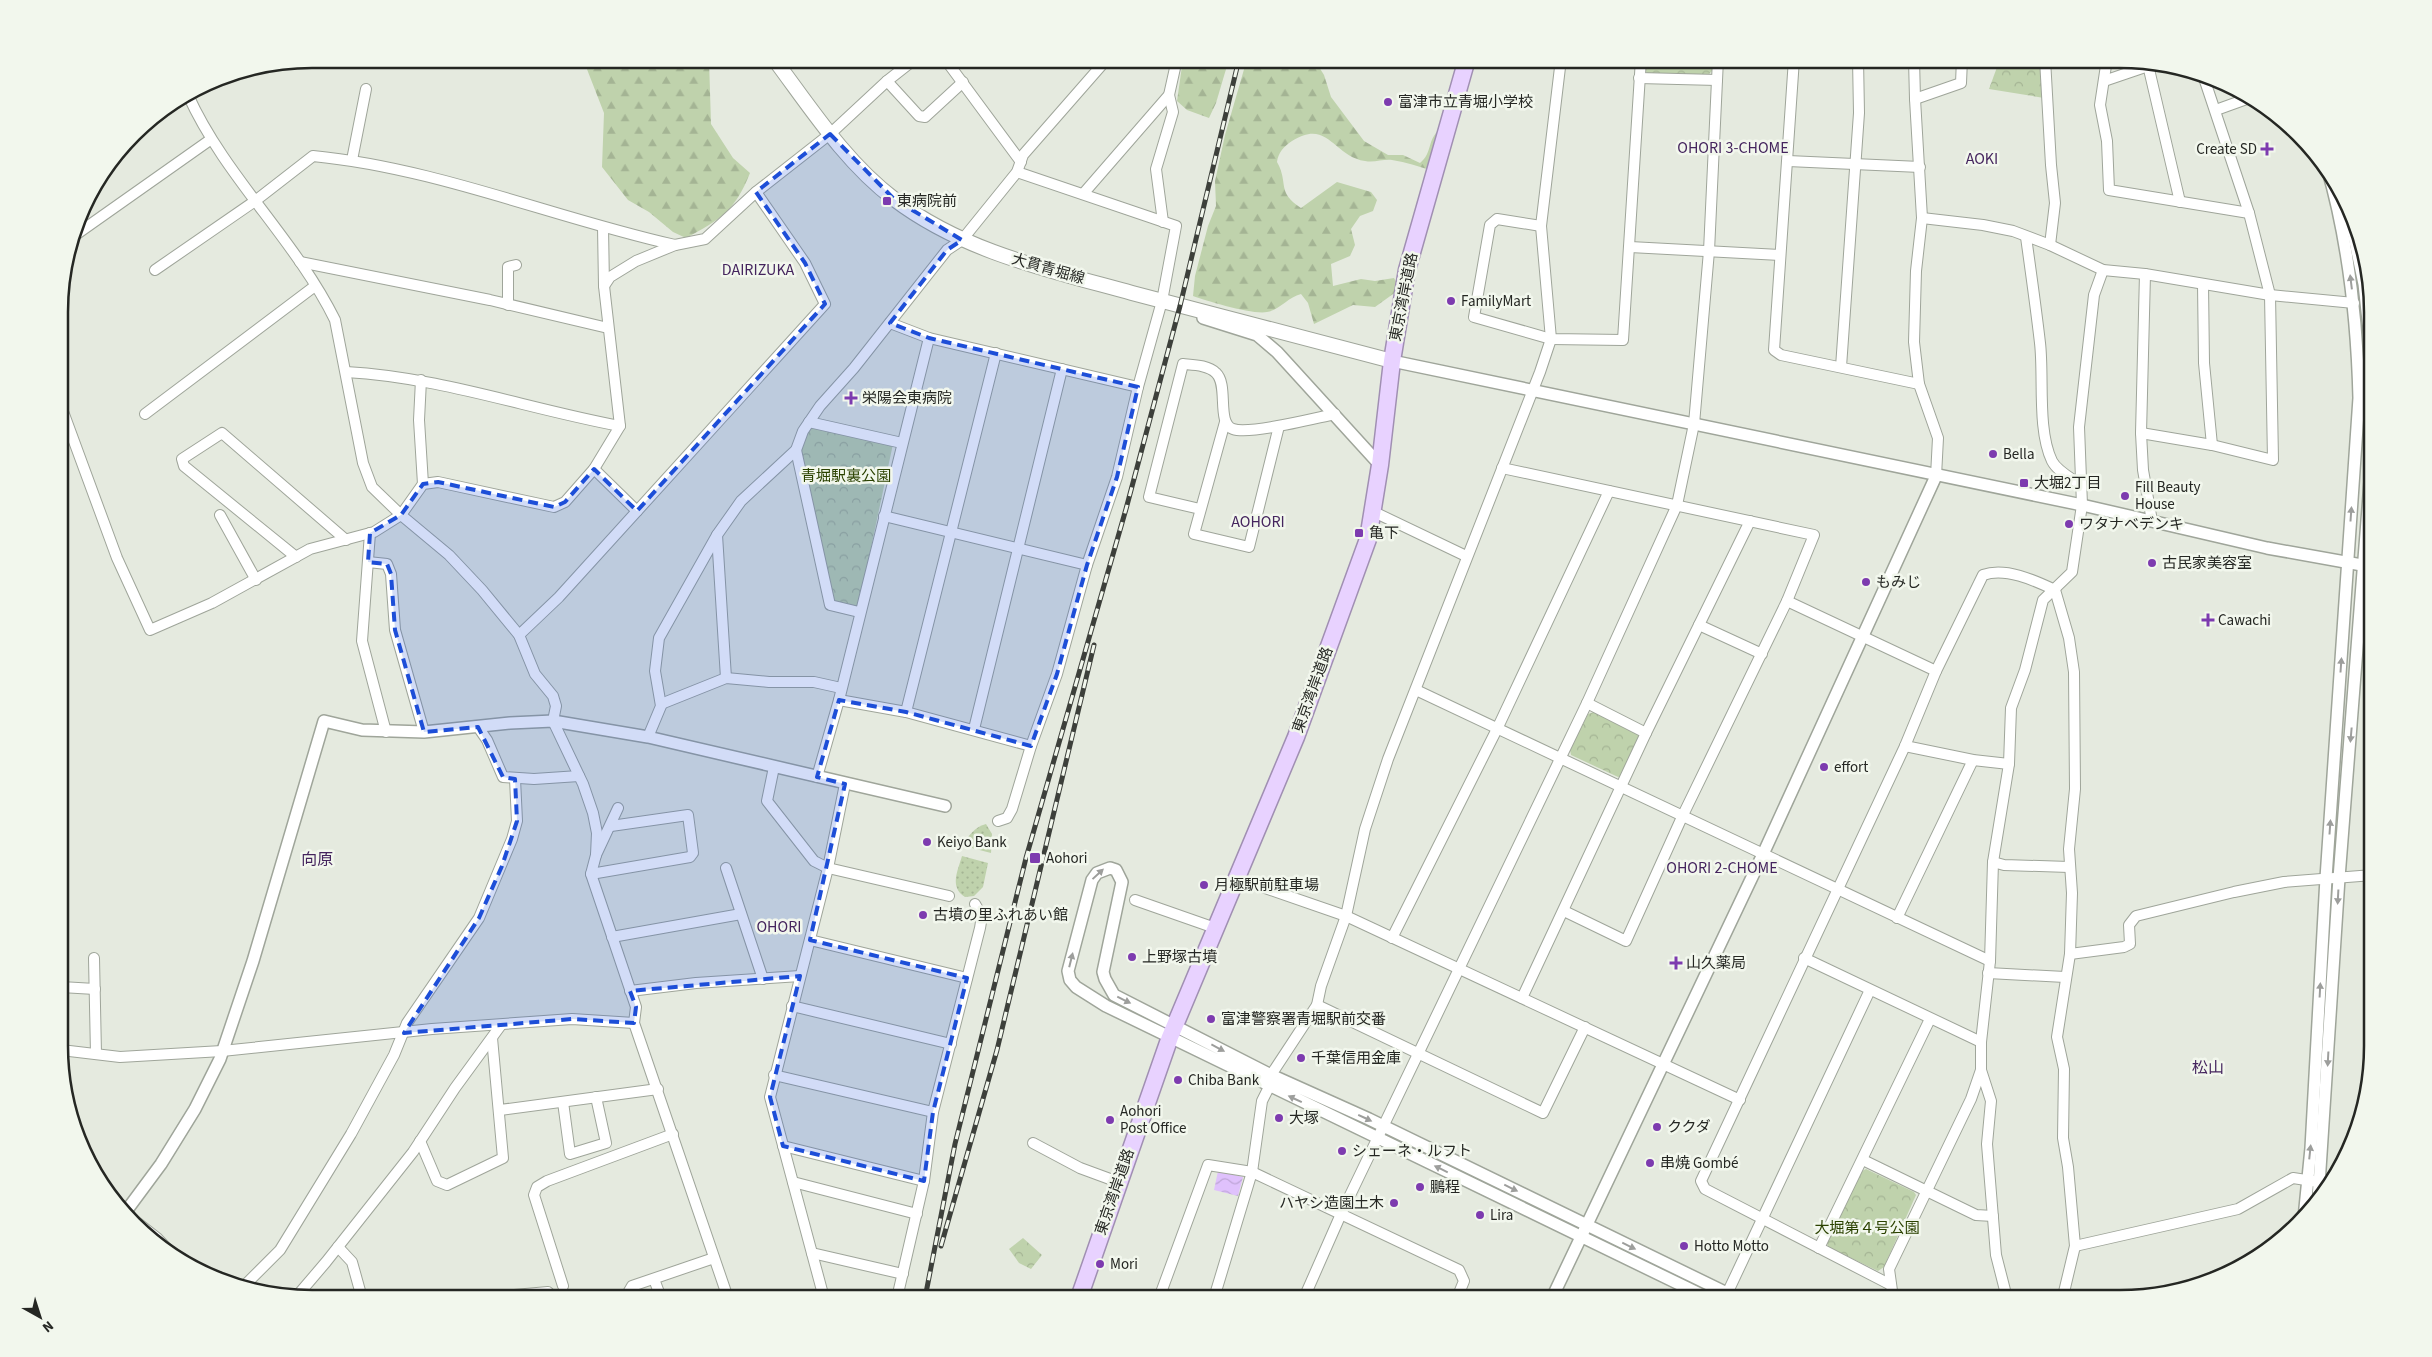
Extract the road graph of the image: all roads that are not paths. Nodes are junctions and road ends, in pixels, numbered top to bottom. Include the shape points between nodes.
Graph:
1 (781, 68) edge
2 (904, 68) edge
3 (952, 68) edge
4 (1099, 68) edge
5 (1175, 68) edge
6 (1464, 68) edge
7 (1561, 68) edge
8 (1641, 68) edge
9 (1717, 68) edge
10 (1793, 68) edge
11 (1858, 68) edge
12 (1914, 68) edge
13 (1962, 68) edge
14 (2046, 68) edge
15 (2106, 68) edge
16 (2139, 68) edge
17 (2153, 70) edge
18 (1640, 78) junction
19 (1716, 80) junction
20 (887, 81) junction
21 (2104, 81) junction
22 (963, 82) junction
23 (2206, 83) edge
24 (366, 88) dead end
25 (1169, 95) junction
26 (1914, 99) junction
27 (190, 100) edge
28 (2242, 100) edge
29 (2216, 110) junction
30 (830, 134) junction
31 (210, 140) junction
32 (352, 160) junction
33 (1788, 161) junction
34 (1856, 164) junction
35 (1019, 167) junction
36 (1920, 167) junction
37 (756, 192) junction
38 (2333, 192) edge
39 (1083, 194) junction
40 (255, 201) junction
41 (2180, 202) junction
42 (2249, 213) junction
43 (1922, 218) junction
44 (1163, 222) junction
45 (603, 226) junction
46 (1541, 226) junction
47 (81, 231) edge
48 (2026, 238) junction
49 (962, 240) junction
50 (675, 245) junction
51 (2050, 245) junction
52 (1630, 247) junction
53 (1709, 251) junction
54 (1780, 255) junction
55 (300, 262) junction
56 (516, 265) dead end
57 (155, 270) dead end
58 (2103, 270) junction
59 (2145, 274) junction
60 (2203, 284) junction
61 (315, 286) junction
62 (604, 286) junction
63 (2270, 295) junction
64 (1162, 301) junction
65 (2354, 303) junction
66 (508, 305) junction
67 (1180, 306) junction
68 (890, 323) junction
69 (608, 328) junction
70 (929, 338) junction
71 (1551, 339) junction
72 (996, 354) junction
73 (1392, 361) junction
74 (1841, 367) junction
75 (1062, 370) junction
76 (346, 372) junction
77 (421, 380) junction
78 (1919, 384) junction
79 (1138, 386) junction
80 (1533, 390) junction
81 (145, 414) dead end
82 (1335, 414) junction
83 (809, 422) junction
84 (1225, 422) junction
85 (1694, 424) junction
86 (68, 425) edge
87 (620, 426) junction
88 (1279, 426) junction
89 (2141, 433) junction
90 (902, 443) junction
91 (2212, 445) junction
92 (796, 450) junction
93 (1380, 465) junction
94 (1502, 468) junction
95 (594, 469) junction
96 (1936, 476) junction
97 (423, 484) junction
98 (2081, 485) junction
99 (1609, 491) junction
100 (1677, 505) junction
101 (2082, 505) junction
102 (1200, 509) junction
103 (637, 511) junction
104 (1374, 512) junction
105 (220, 515) dead end
106 (401, 515) junction
107 (884, 516) junction
108 (1750, 521) junction
109 (2152, 521) junction
110 (370, 533) junction
111 (949, 533) junction
112 (717, 534) junction
113 (346, 540) junction
114 (1017, 550) junction
115 (1466, 556) junction
116 (296, 557) junction
117 (368, 562) junction
118 (2348, 562) junction
119 (2364, 563) edge
120 (1087, 565) junction
121 (256, 580) junction
122 (2054, 590) junction
123 (1787, 601) junction
124 (859, 612) junction
125 (1700, 625) junction
126 (2364, 625) edge
127 (519, 635) junction
128 (1862, 636) junction
129 (1762, 654) junction
130 (1936, 671) junction
131 (726, 678) junction
132 (841, 688) junction
133 (1416, 690) junction
134 (839, 700) junction
135 (1587, 703) junction
136 (661, 704) junction
137 (906, 712) junction
138 (553, 721) junction
139 (478, 727) junction
140 (1498, 727) junction
141 (974, 729) junction
142 (386, 732) junction
143 (424, 732) junction
144 (1646, 733) junction
145 (648, 737) junction
146 (1031, 746) junction
147 (1905, 746) junction
148 (1559, 758) junction
149 (1973, 760) junction
150 (2010, 764) junction
151 (774, 767) junction
152 (579, 776) junction
153 (817, 777) junction
154 (515, 779) junction
155 (845, 784) junction
156 (1621, 788) junction
157 (945, 806) dead end
158 (618, 808) dead end
159 (1682, 817) junction
160 (998, 821) dead end
161 (611, 826) junction
162 (1764, 852) junction
163 (596, 855) junction
164 (1993, 862) junction
165 (2069, 867) junction
166 (726, 868) dead end
167 (828, 868) junction
168 (591, 874) junction
169 (2364, 876) edge
170 (1236, 878) junction
171 (2326, 878) junction
172 (2339, 878) junction
173 (1837, 888) junction
174 (949, 896) dead end
175 (1135, 900) dead end
176 (975, 904) dead end
177 (1564, 911) junction
178 (742, 914) junction
179 (1346, 916) junction
180 (1897, 918) junction
181 (1215, 928) junction
182 (612, 937) junction
183 (1392, 938) junction
184 (810, 940) junction
185 (2070, 954) junction
186 (94, 958) dead end
187 (1804, 958) junction
188 (1990, 960) junction
189 (1458, 970) junction
190 (1988, 973) junction
191 (800, 976) junction
192 (2066, 977) junction
193 (967, 978) junction
194 (763, 979) junction
195 (68, 987) edge
196 (95, 989) junction
197 (1870, 990) junction
198 (630, 991) junction
199 (1522, 998) junction
200 (1317, 1005) junction
201 (792, 1006) junction
202 (1930, 1019) junction
203 (634, 1023) junction
204 (501, 1025) junction
205 (1585, 1027) junction
206 (1173, 1031) junction
207 (404, 1033) junction
208 (492, 1038) junction
209 (1981, 1042) junction
210 (951, 1044) junction
211 (68, 1051) edge
212 (222, 1051) junction
213 (1418, 1052) junction
214 (96, 1054) junction
215 (1665, 1064) junction
216 (1981, 1070) junction
217 (774, 1075) junction
218 (1270, 1081) junction
219 (658, 1089) junction
220 (596, 1097) junction
221 (1740, 1100) junction
222 (564, 1102) junction
223 (500, 1110) junction
224 (933, 1112) junction
225 (1383, 1126) junction
226 (673, 1134) junction
227 (1377, 1138) junction
228 (420, 1141) junction
229 (1033, 1143) dead end
230 (783, 1146) junction
231 (1863, 1160) junction
232 (1252, 1172) junction
233 (2307, 1179) junction
234 (924, 1181) junction
235 (2323, 1181) edge
236 (793, 1182) junction
237 (1118, 1182) junction
238 (2319, 1182) junction
239 (2319, 1187) edge
240 (1926, 1191) junction
241 (2305, 1205) edge
242 (129, 1207) edge
243 (917, 1214) junction
244 (1341, 1214) junction
245 (1993, 1216) junction
246 (1763, 1219) junction
247 (1586, 1224) junction
248 (1580, 1236) junction
249 (2075, 1246) junction
250 (338, 1248) junction
251 (1819, 1248) junction
252 (812, 1253) junction
253 (714, 1258) junction
254 (903, 1274) junction
255 (654, 1279) junction
256 (249, 1281) edge
257 (1891, 1285) junction
258 (563, 1286) dead end
259 (302, 1289) edge
260 (360, 1290) edge
261 (630, 1290) edge
262 (658, 1290) edge
263 (725, 1290) edge
264 (822, 1290) edge
265 (899, 1290) edge
266 (1083, 1290) edge
267 (1162, 1290) edge
268 (1216, 1290) edge
269 (1308, 1290) edge
270 (1460, 1290) edge
271 (1556, 1290) edge
272 (1691, 1290) edge
273 (1718, 1290) edge
274 (1733, 1290) edge
275 (1892, 1290) edge
276 (2005, 1290) edge
277 (2064, 1290) edge

1 - 30 main road, 大貫青堀線
2 - 20 street
3 - 22 street
4 - 35 street via 1023,155
5 - 25 street
6 - 73 highway, 東京湾岸道路 via 1407,270
7 - 46 street
8 - 18 street
9 - 19 street
10 - 33 street
11 - 34 street
12 - 26 street
13 - 26 street via 1961,83
14 - 51 street via 2055,203
15 - 21 street
16 - 21 street
17 - 41 street
18 - 19 street
18 - 52 street
19 - 53 street
20 - 22 street via 919,116 925,117
20 - 30 street
21 - 41 street via 2100,105 2107,142 2109,190
22 - 35 street
23 - 29 street
24 - 32 street
25 - 39 street
25 - 44 street via 1173,112 1156,170
26 - 36 street
27 - 31 street
28 - 29 street
29 - 42 street
30 - 37 street
30 - 49 main road, 大貫青堀線 via 864,173 894,199
31 - 40 street
31 - 47 street
32 - 40 street via 313,156
32 - 45 street
33 - 34 street
33 - 54 street
34 - 36 street
34 - 74 street
35 - 39 street
35 - 49 street
36 - 43 street
37 - 50 street via 705,239
37 - 103 street via 804,262 825,304
65 -> 38 street
39 - 44 street
40 - 55 street
40 - 57 street
41 - 42 street
42 - 63 street
43 - 48 street via 1983,225 2014,231
43 - 78 street via 1913,311
44 - 64 street via 1176,226
45 - 50 street
45 - 62 street
46 - 71 street
46 - 71 street via 1497,220 1490,225 1474,317
48 - 51 street
48 - 98 street via 2040,344 2047,441 2052,461 2062,473
49 - 64 main road, 大貫青堀線 via 1039,267
49 - 68 street via 947,250
50 - 62 street via 636,261 610,277
51 - 58 street
52 - 53 street
52 - 71 street via 1623,340
53 - 54 street
53 - 85 street
54 - 74 street via 1774,350 1781,355
55 - 61 street
55 - 66 street
56 - 66 street via 508,267
58 - 59 street
58 - 98 street via 2094,295 2078,427
59 - 60 street
59 - 89 street
60 - 63 street
60 - 91 street via 2204,363
61 - 76 street via 334,320
61 - 81 street
62 - 69 street
63 - 65 street
63 - 91 street via 2273,460
64 - 67 main road, 大貫青堀線
64 - 79 street
118 -> 65 street via 2359,398
66 - 69 street
67 - 73 main road, 大貫青堀線
67 - 82 street via 1185,312 1257,335
68 - 70 street
68 - 83 street
69 - 87 street
70 - 72 street
70 - 90 street
71 - 80 street
72 - 75 street
72 - 111 street
73 - 80 street
73 - 93 highway, 東京湾岸道路
74 - 78 street
75 - 79 street
75 - 114 street
76 - 77 street
76 - 106 street via 363,463 372,487
77 - 87 street
77 - 97 street via 419,420
78 - 96 street via 1938,438
79 - 120 street via 1117,477
80 - 85 street
80 - 94 street
82 - 88 street
82 - 93 street
83 - 90 street
83 - 92 street
84 - 88 street via 1239,430
84 - 102 street
84 - 102 street via 1222,384 1217,373 1206,367 1183,364 1149,497
85 - 96 street
85 - 100 street
86 - 121 street via 117,558 150,630
87 - 95 street
88 - 102 street via 1248,547 1194,534
89 - 91 street
89 - 109 street via 2143,470
90 - 107 street
92 - 112 street via 741,501
92 - 124 street via 830,605
93 - 104 highway, 東京湾岸道路
94 - 99 street
94 - 115 street
95 - 97 street via 565,502 554,507 438,482
95 - 103 street
96 - 101 street
96 - 128 street
97 - 106 street
98 - 101 street
99 - 100 street
99 - 140 street
100 - 108 street
100 - 135 street
101 - 109 street
101 - 122 street via 2072,572
103 - 127 street via 559,597
104 - 115 street
104 - 170 highway, 東京湾岸道路 via 1355,578 1296,737
105 - 121 street
106 - 110 street
106 - 127 street via 449,555
107 - 111 street
107 - 124 street
108 - 123 street via 1814,535
108 - 125 street
109 - 118 street via 2267,548
110 - 113 street
110 - 117 street
111 - 114 street
111 - 137 street
112 - 131 street
112 - 136 street via 659,638 655,671
113 - 116 street via 310,549
113 - 116 street via 222,432 182,459 184,466
114 - 120 street
114 - 141 street
115 - 133 street
116 - 121 street
117 - 142 street via 362,641
117 - 143 street via 387,564 391,574 395,630
118 - 119 street
171 -> 118 street
120 - 146 street via 1057,674
122 - 130 street via 2034,580 1994,571 1983,575
122 - 150 street via 2043,600 2025,670 2011,708
122 - 165 street via 2069,638 2074,672 2075,789
123 - 128 street
123 - 129 street
124 - 132 street
125 - 129 street
125 - 144 street
126 -> 172 street
127 - 138 street via 535,674 553,696 556,706
128 - 130 street
128 - 162 street
129 - 159 street
130 - 147 street
131 - 132 street via 814,682
131 - 136 street
132 - 134 street
133 - 140 street
133 - 179 street via 1365,828
134 - 137 street
134 - 153 street
135 - 144 street
135 - 148 street
136 - 145 street
137 - 141 street
138 - 139 street
138 - 145 street
138 - 152 street
139 - 143 street
139 - 154 street via 504,777
140 - 148 street
140 - 183 street
141 - 146 street
142 - 143 street
142 - 212 street via 324,721 253,961
144 - 156 street
145 - 151 street
146 - 160 street via 1012,809 1007,818
147 - 149 street
147 - 173 street
148 - 156 street
148 - 189 street
149 - 150 street
149 - 180 street
150 - 164 street
151 - 153 street
151 - 167 street via 767,801 814,861
152 - 154 street
152 - 163 street via 593,813 597,833
153 - 155 street
154 - 207 street via 517,821 498,875 479,918 407,1023
155 - 157 street
155 - 167 street
156 - 159 street
156 - 177 street
158 - 161 street
159 - 162 street
159 - 177 street via 1626,941
161 - 163 street
161 - 168 street via 688,815 693,853 690,857
162 - 173 street
162 - 215 street
163 - 168 street
164 - 165 street
164 - 188 street
165 - 185 street via 2072,893
166 - 178 street
167 - 174 street
167 - 184 street
168 - 182 street
169 - 172 street
170 - 179 street
170 - 181 highway, 東京湾岸道路
171 - 172 street
171 - 185 street via 2234,892 2136,916 2129,925 2130,944
233 -> 171 street
172 -> 238 street
173 - 180 street
173 - 187 street
175 - 181 street
176 - 193 street via 982,916
177 - 199 street
178 - 182 street
178 - 194 street
179 - 183 street
179 - 200 street
180 - 188 street
181 - 206 highway, 東京湾岸道路
182 - 198 street
183 - 189 street
184 - 191 street
184 - 193 street
185 - 192 street
186 - 196 street
187 - 197 street
187 - 221 street
188 - 190 street
189 - 199 street
189 - 213 street
190 - 192 street
190 - 209 street
191 - 194 street
191 - 201 street
192 - 249 street via 2057,1037 2064,1069 2063,1138
193 - 210 street
194 - 198 street
195 - 196 street
196 - 214 street
197 - 202 street
197 - 246 street
198 - 203 street via 636,1007
199 - 205 street
200 - 213 street
200 - 218 street
201 - 210 street
201 - 217 street
202 - 209 street
202 - 231 street
203 - 204 street via 572,1019
203 - 219 street
204 - 207 street
204 - 208 street
205 - 213 street via 1543,1113
205 - 215 street
206 -> 206 street via 1106,1006 1070,980 1068,971 1092,880 1104,868 1116,870 1122,882 1103,972 1105,979 1114,995
206 - 218 street
206 - 237 highway, 東京湾岸道路
207 - 212 street
207 - 256 street via 351,1134 280,1250
208 - 223 street
208 - 228 street
209 - 216 street
210 - 224 street
211 - 214 street
212 - 214 street via 120,1057
212 - 242 street via 194,1109
213 - 225 street
215 - 221 street
215 - 247 street
216 - 240 street via 1971,1099
216 - 245 street via 1991,1101 1987,1144
217 - 224 street
217 - 230 street via 770,1097
218 -> 225 street
227 -> 218 street
218 - 232 street via 1262,1101
219 - 220 street
219 - 226 street
220 - 222 street
220 - 222 street via 606,1143 570,1154
221 - 246 street via 1702,1186
222 - 223 street
223 - 228 street via 503,1158 447,1184 437,1181
224 - 234 street
225 - 227 street
225 -> 247 street
226 - 253 street
226 - 258 street via 537,1186 534,1195
227 - 244 street
248 -> 227 street
228 - 250 street
229 - 237 street via 1080,1168
230 - 234 street
230 - 236 street
231 - 240 street
231 - 251 street
232 - 244 street
232 - 267 street via 1208,1165
232 - 268 street
233 - 238 street
233 - 241 street
233 - 249 street via 2293,1178 2238,1209
234 - 243 street
235 - 238 street
236 - 243 street
236 - 252 street
237 - 266 highway, 東京湾岸道路
238 - 239 street
240 - 245 street via 1976,1215
240 - 257 street via 1889,1269
243 - 254 street
244 - 269 street
244 - 270 street via 1459,1270 1464,1281
245 - 276 street via 1996,1255
246 - 251 street
246 - 274 street
247 - 248 street
247 -> 273 street
248 - 271 street
248 - 272 street
249 - 277 street
250 - 259 street
250 - 260 street via 352,1262
251 - 257 street
252 - 254 street
252 - 264 street
253 - 255 street
253 - 263 street
254 - 265 street
255 - 261 street via 632,1286
255 - 262 street
257 - 275 street

